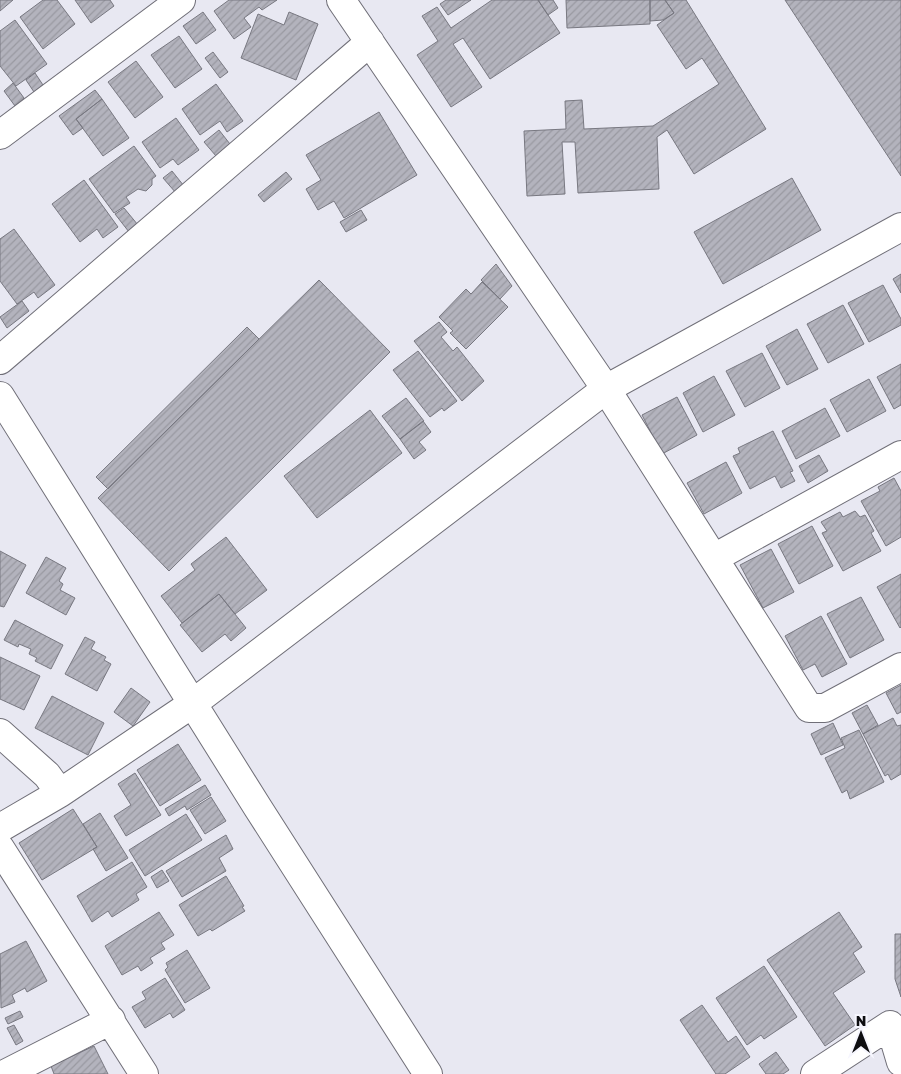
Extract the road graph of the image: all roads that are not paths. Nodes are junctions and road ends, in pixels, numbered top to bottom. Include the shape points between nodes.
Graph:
1 (181, 0) edge
2 (342, 0) edge
3 (370, 42) junction
4 (0, 136) edge
5 (901, 227) edge
6 (0, 360) edge
7 (606, 389) junction
8 (0, 396) edge
9 (901, 455) edge
10 (714, 558) junction
11 (901, 667) edge
12 (192, 704) junction
13 (0, 733) edge
14 (60, 793) junction
15 (0, 828) edge
16 (0, 848) edge
17 (111, 1020) junction
18 (901, 1062) edge
19 (5, 1074) edge
20 (144, 1074) edge
21 (428, 1074) edge
22 (815, 1074) edge

1 - 4 street
2 - 3 street
3 - 6 street
3 - 7 street
5 - 7 street
7 - 10 street
7 - 12 street
8 - 12 street
9 - 10 street
10 - 11 street via 809,708 825,708
12 - 14 street
12 - 21 street
13 - 14 street via 47,775
14 - 15 street
16 - 17 street
17 - 19 street
17 - 20 street
18 - 22 street via 890,1025

